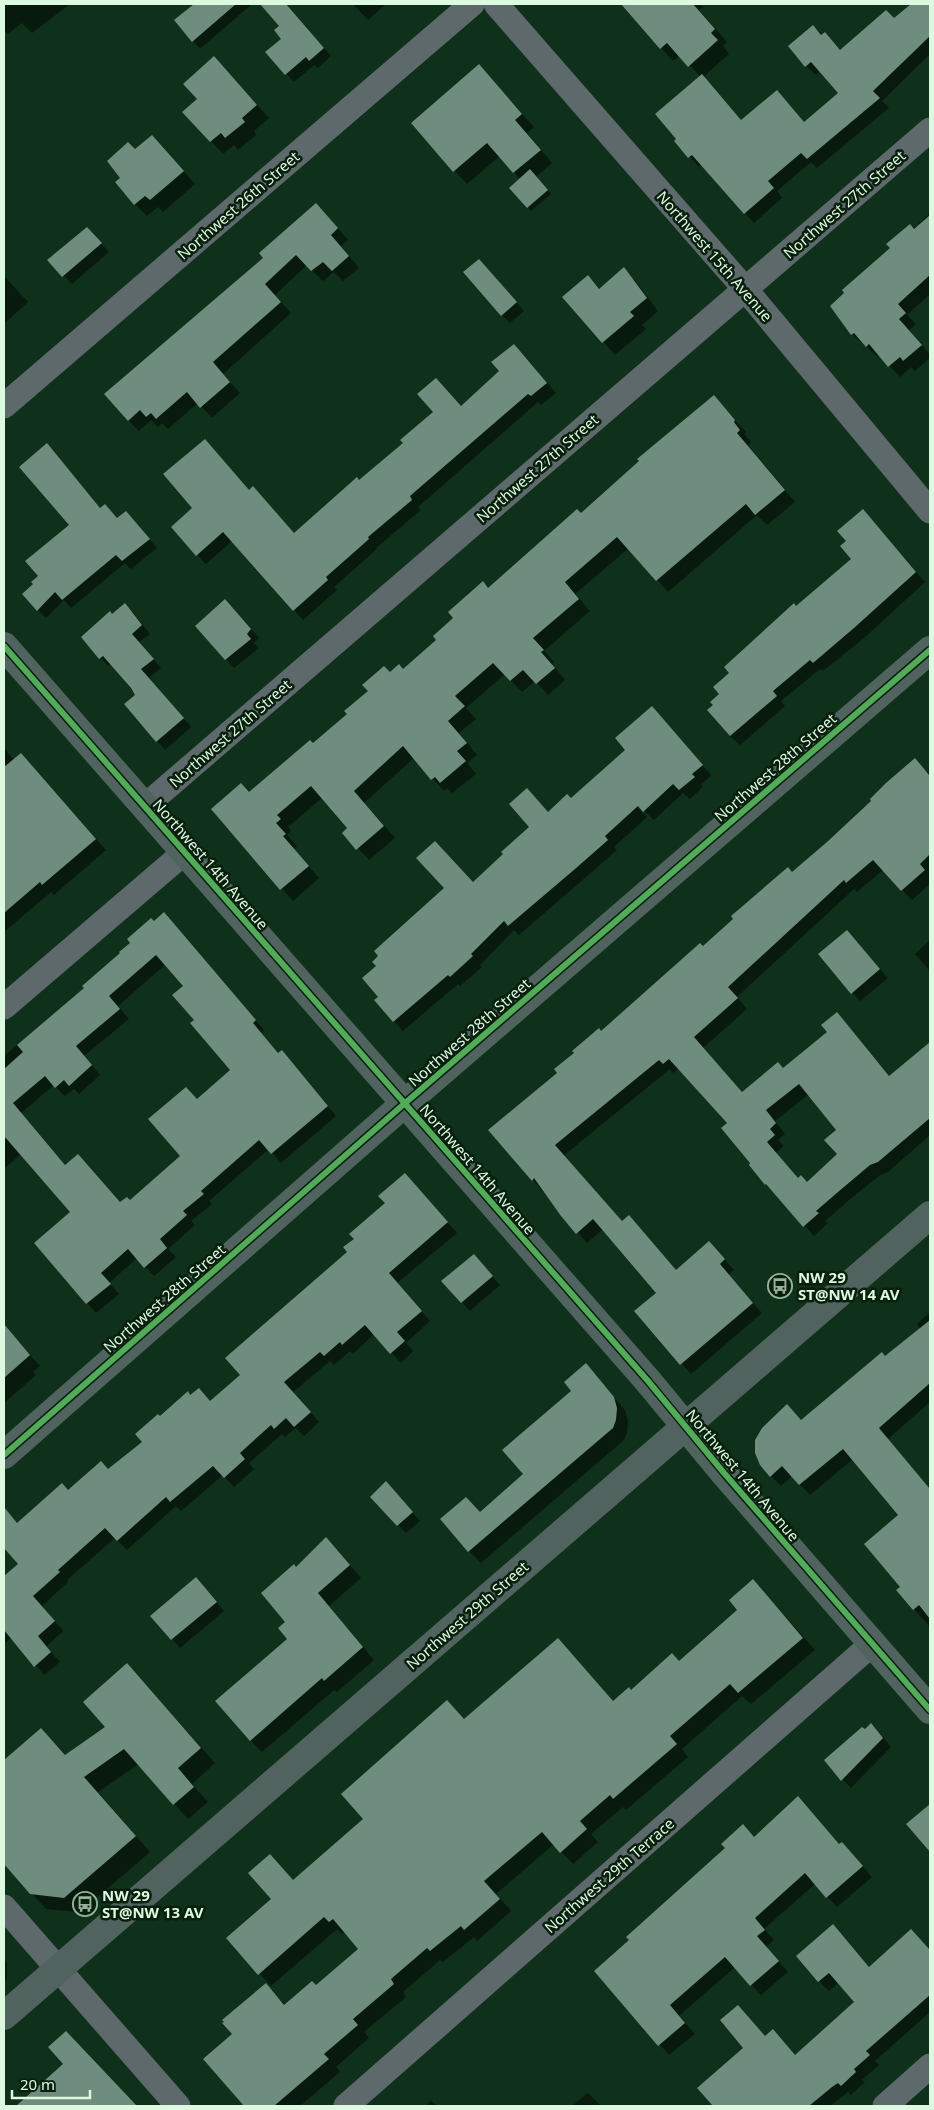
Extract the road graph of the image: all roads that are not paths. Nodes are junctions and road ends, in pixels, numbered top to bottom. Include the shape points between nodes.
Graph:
1 (472, 4) edge
2 (496, 4) edge
3 (930, 130) edge
4 (745, 290) junction
5 (4, 406) edge
6 (930, 511) edge
7 (4, 646) edge
8 (930, 650) edge
9 (144, 807) junction
10 (185, 852) junction
11 (4, 1007) edge
12 (404, 1104) junction
13 (930, 1215) edge
14 (686, 1426) junction
15 (4, 1455) edge
16 (872, 1644) junction
17 (930, 1710) edge
18 (4, 1907) edge
19 (57, 1969) junction
20 (4, 2016) edge
21 (930, 2066) edge
22 (178, 2106) edge
23 (346, 2106) edge
24 (885, 2106) edge

1 - 5 street, Northwest 26th Street
2 - 4 street, Northwest 15th Avenue
3 - 4 street, Northwest 27th Street
4 - 6 street, Northwest 15th Avenue
4 - 9 street, Northwest 27th Street
7 - 9 street, Northwest 14th Avenue
8 - 12 street, Northwest 28th Street
9 - 10 street, Northwest 14th Avenue
10 - 11 street
10 - 12 street, Northwest 14th Avenue
12 - 14 street, Northwest 14th Avenue
12 - 15 street, Northwest 28th Street
13 - 14 street, Northwest 29th Street
14 - 16 street, Northwest 14th Avenue
14 - 19 street, Northwest 29th Street
16 - 17 street, Northwest 14th Avenue
16 - 23 street, Northwest 29th Terrace
18 - 19 street
19 - 20 street, Northwest 29th Street
19 - 22 street
21 - 24 street

